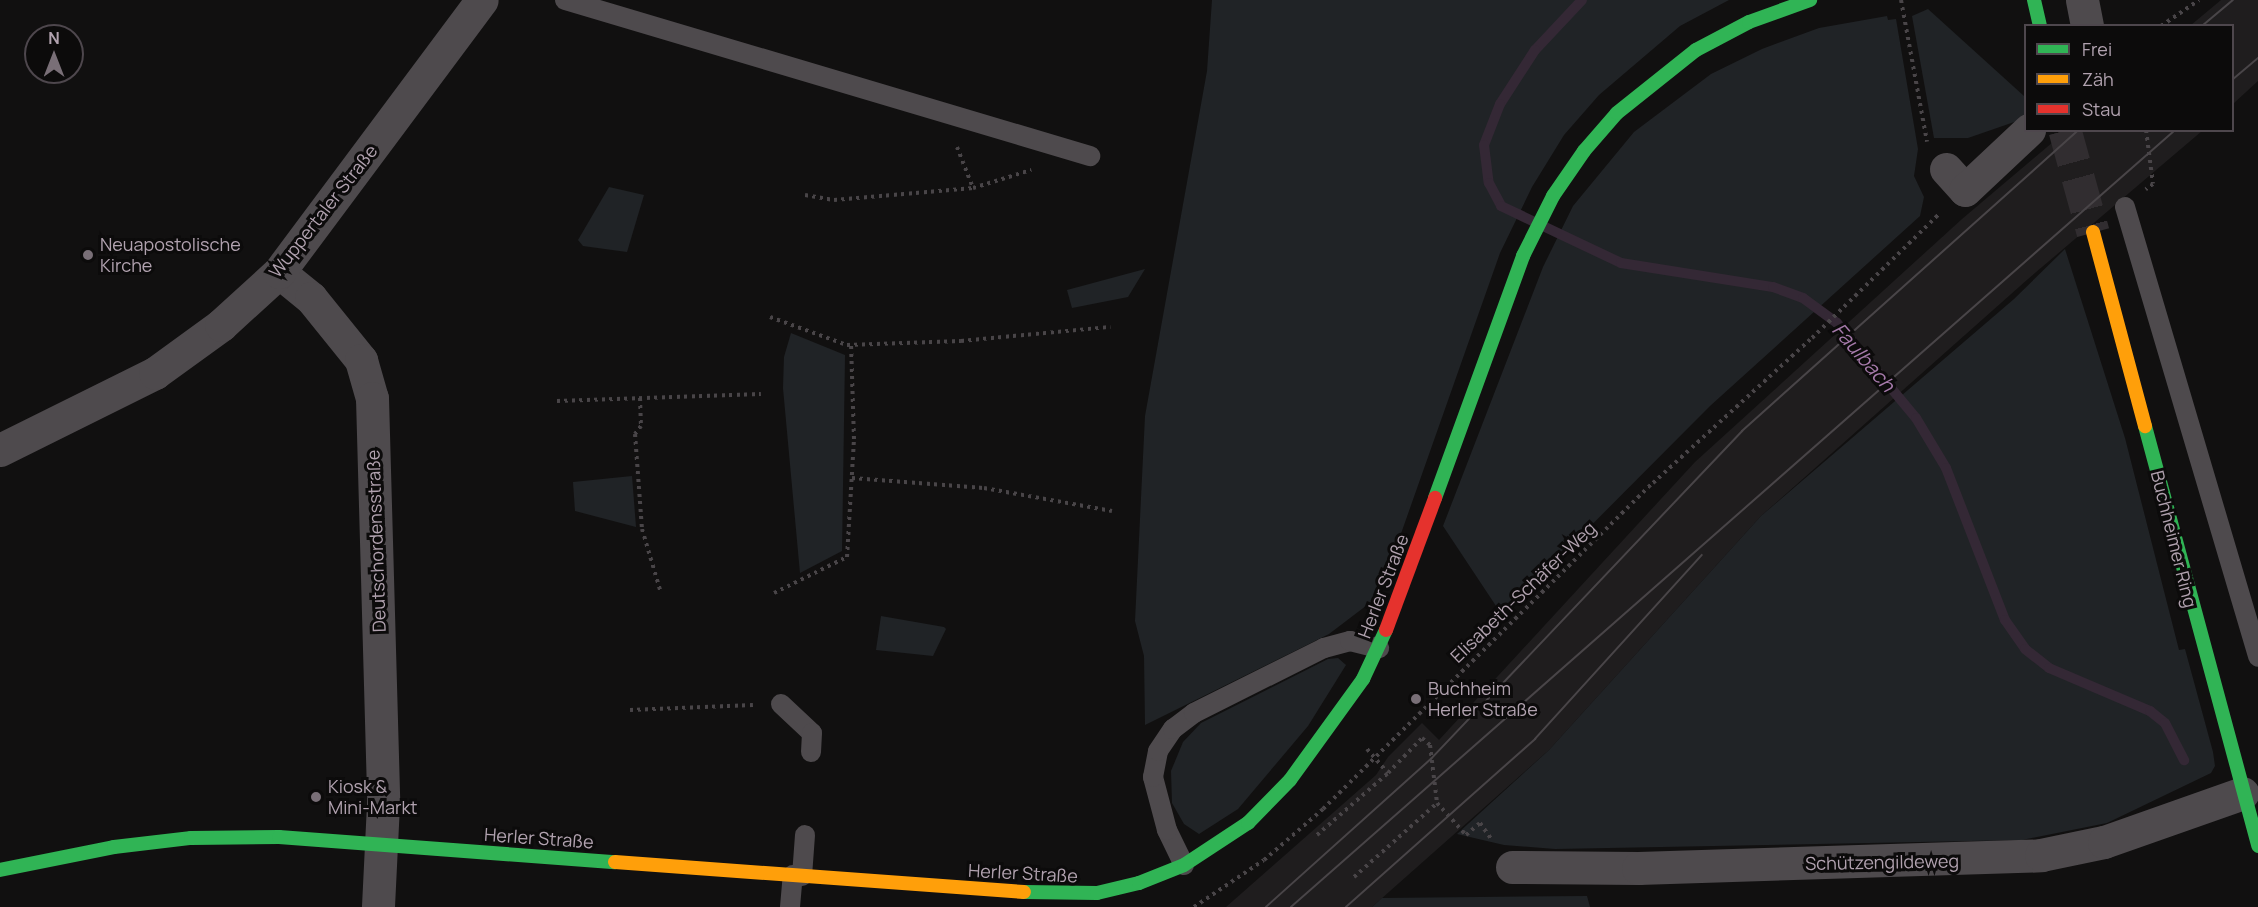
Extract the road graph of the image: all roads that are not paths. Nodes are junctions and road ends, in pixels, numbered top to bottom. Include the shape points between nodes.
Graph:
1 (482, 0) edge
2 (565, 0) edge
3 (1810, 0) edge
4 (2034, 0) edge
5 (2082, 0) edge
6 (2040, 24) edge
7 (2087, 24) edge
8 (2026, 132) edge
9 (1090, 156) dead end
10 (1956, 179) road end
11 (2125, 207) road end
12 (2093, 232) tunnel mouth
13 (279, 272) junction
14 (0, 450) edge
15 (1379, 648) junction
16 (2258, 657) edge
17 (781, 704) road end
18 (811, 752) dead end
19 (2250, 810) edge
20 (805, 835) dead end
21 (381, 844) junction
22 (2258, 846) edge
23 (1184, 865) junction
24 (1512, 867) road end
25 (0, 870) edge
26 (797, 875) junction
27 (378, 907) edge
28 (790, 907) edge

1 - 13 street, Wuppertaler Straße
2 - 9 lane
3 - 15 street, Herler Straße via 1749,22 1696,50 1655,80 1617,113 1553,196 1523,256
4 - 6 street
5 - 7 street
8 - 10 street
11 - 16 lane
12 - 19 street, Buchheimer Ring
13 - 14 street, Wuppertaler Straße via 221,324 155,374
13 - 21 street, Deutschordensstraße via 312,298 360,360 372,398
15 - 23 street, Herler Straße via 1364,679 1290,780 1248,823
15 - 23 lane via 1350,641 1324,648 1194,713 1173,729 1158,751 1154,777 1167,830
17 - 18 lane via 812,733
19 - 22 street, Buchheimer Ring
19 - 24 street, Schützengildeweg via 2042,855 1638,868
20 - 26 lane
21 - 25 street, Herler Straße via 279,837 191,838 114,847
21 - 26 street, Herler Straße
21 - 27 street, Deutschordensstraße
23 - 26 street, Herler Straße via 1139,883 1097,893 1065,895
26 - 28 lane

